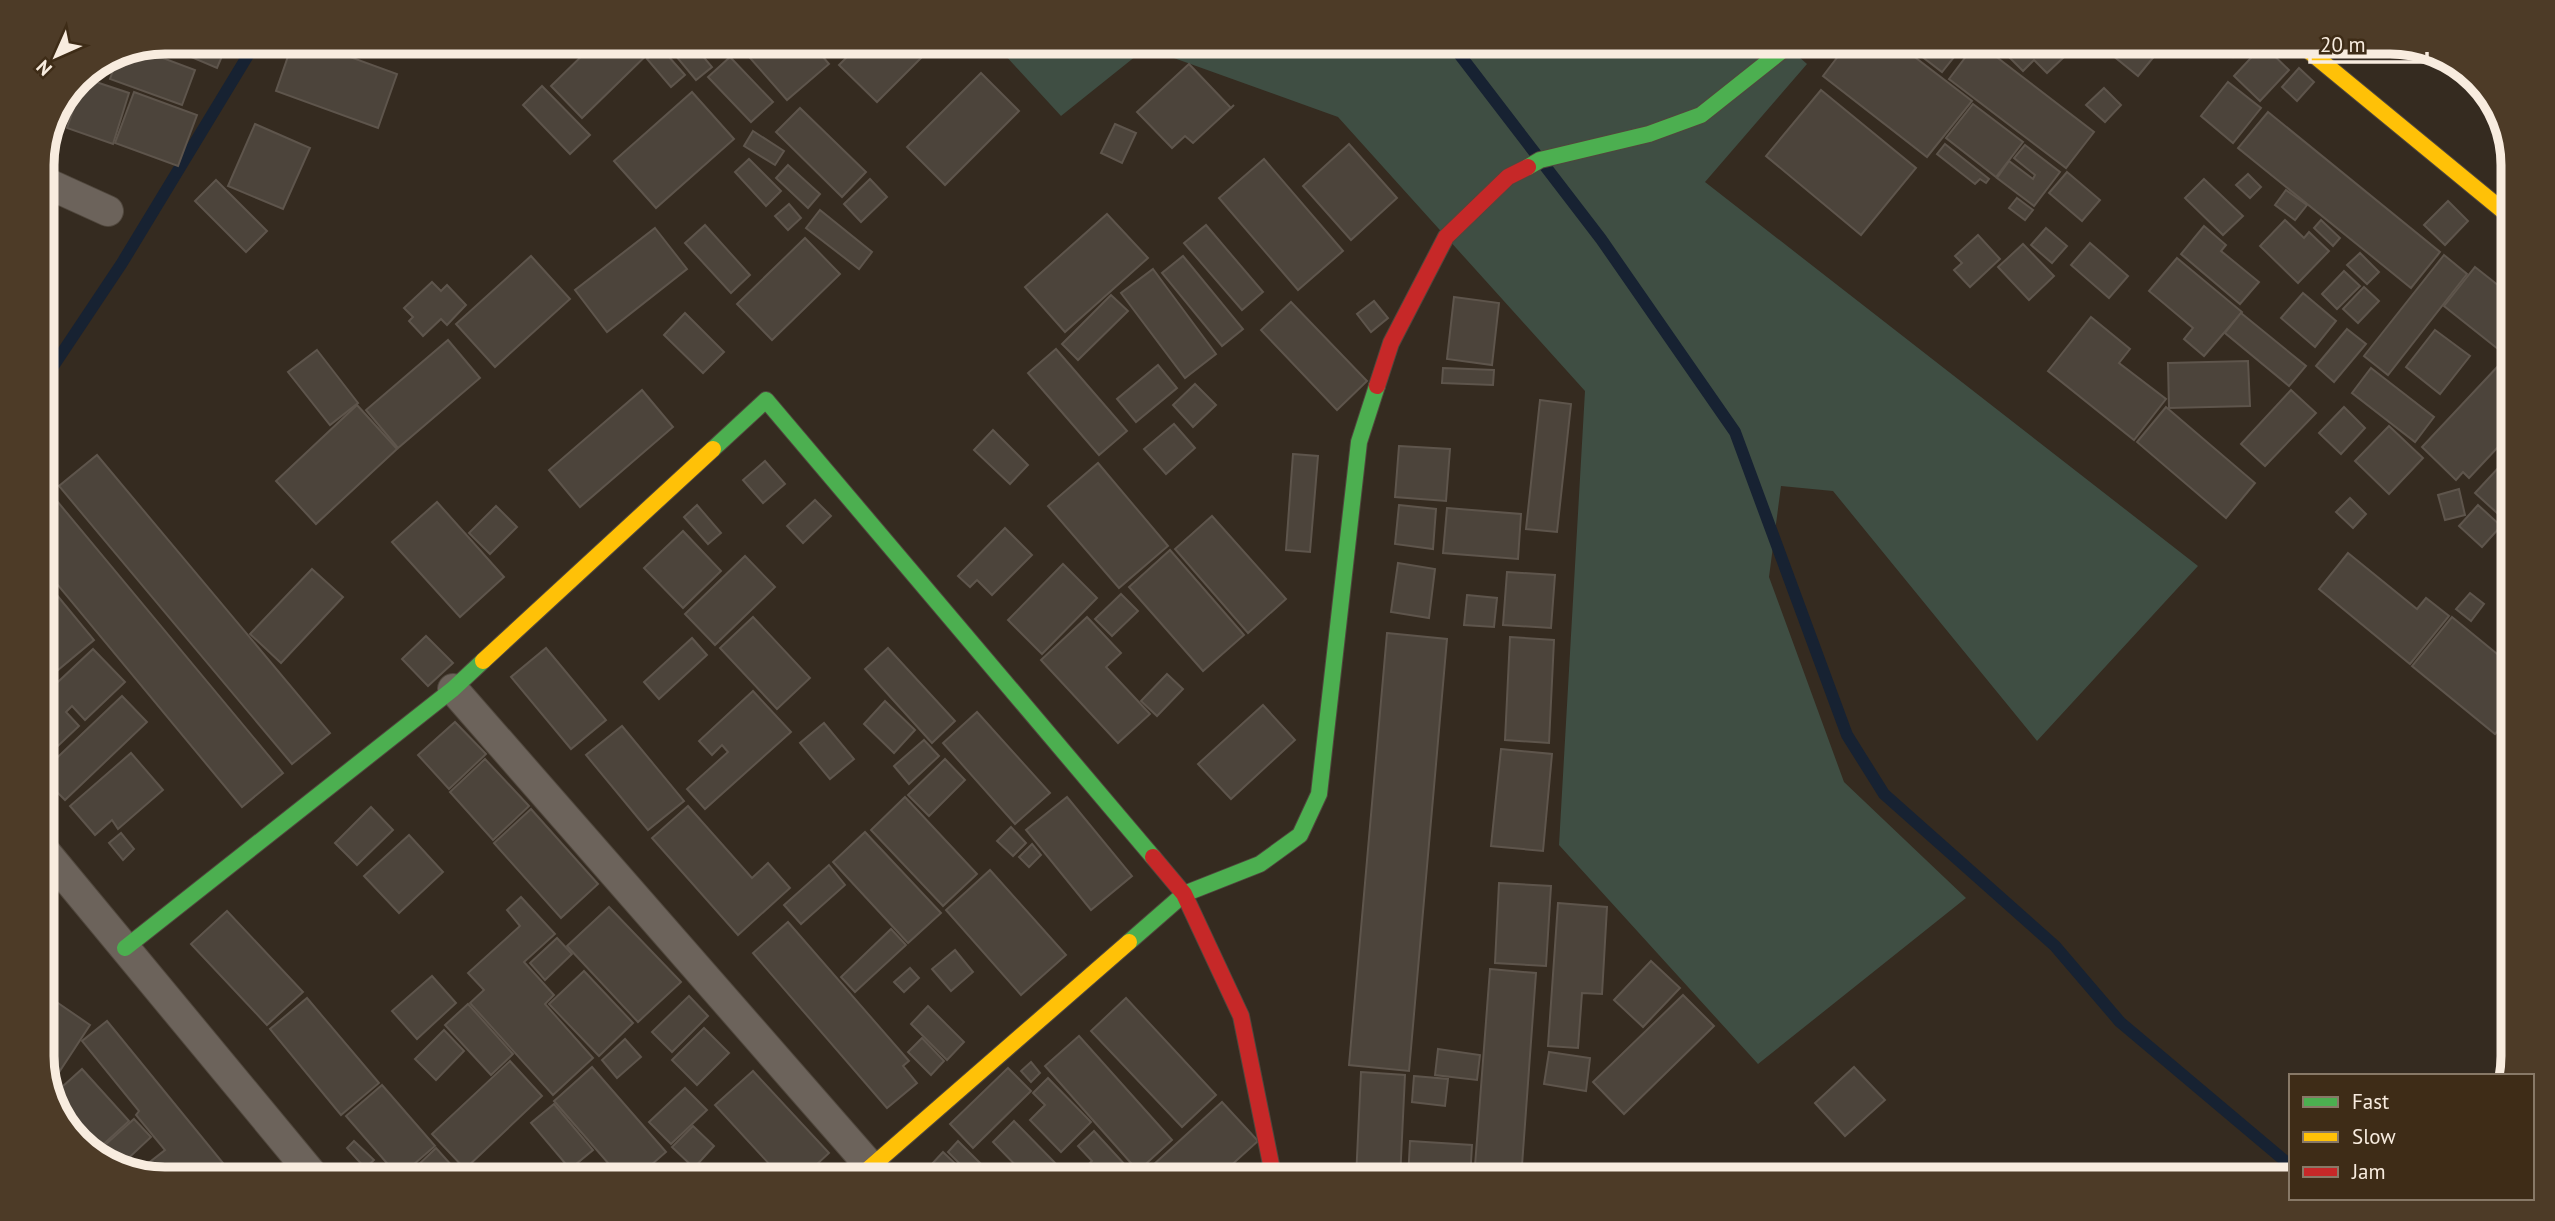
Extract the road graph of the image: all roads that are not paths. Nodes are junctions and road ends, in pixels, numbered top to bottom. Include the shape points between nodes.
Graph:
1 (1778, 54) edge
2 (2313, 54) edge
3 (54, 186) edge
4 (2501, 209) edge
5 (108, 211) dead end
6 (453, 689) junction
7 (54, 862) edge
8 (1184, 894) junction
9 (125, 948) junction
10 (306, 1167) edge
11 (859, 1167) edge
12 (871, 1167) edge
13 (1272, 1167) edge

1 - 8 street via 1700,115 1649,134 1540,160 1508,177 1446,236 1391,343 1359,442 1319,794 1300,835 1260,864
2 - 4 street
3 - 5 street
6 - 8 street via 766,400
6 - 9 street
6 - 11 street
7 - 9 street
8 - 12 street
8 - 13 street via 1241,1016
9 - 10 street

